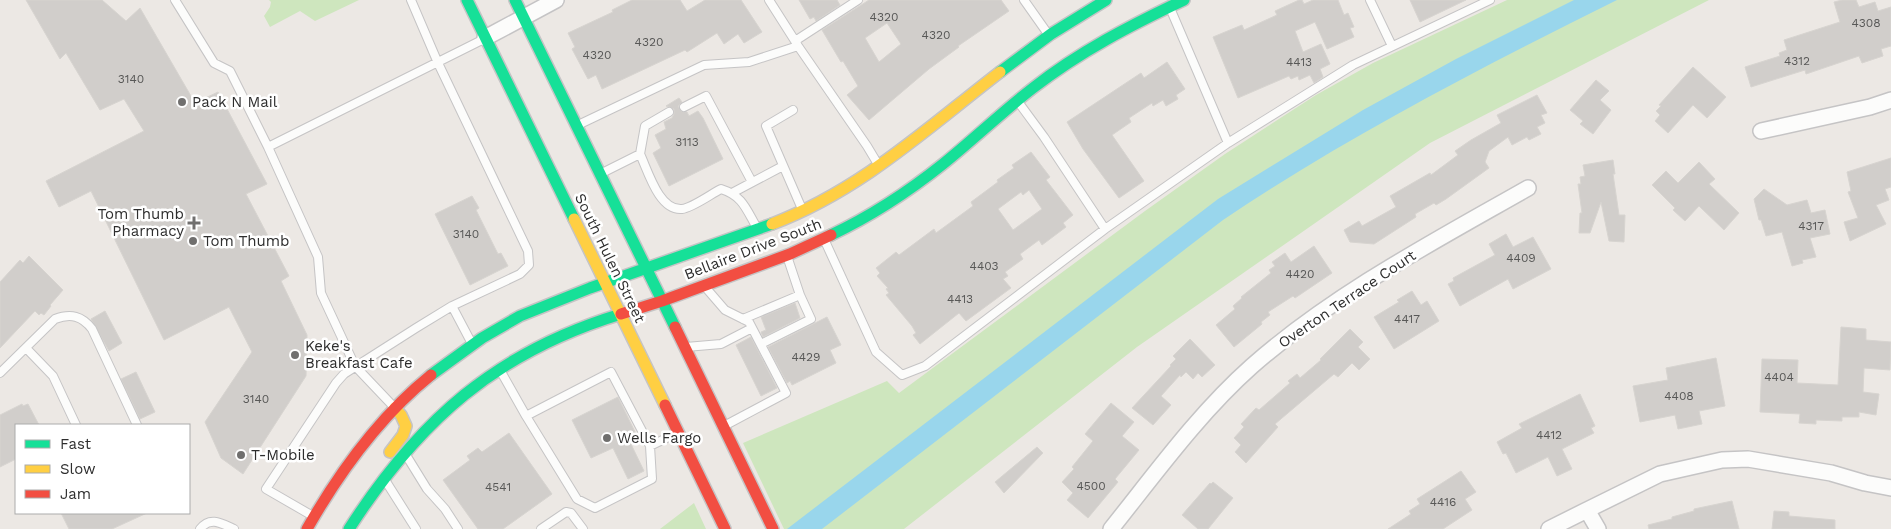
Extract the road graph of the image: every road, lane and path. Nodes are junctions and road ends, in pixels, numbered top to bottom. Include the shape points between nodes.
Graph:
1 (175, 0) edge
2 (411, 0) edge
3 (467, 0) edge
4 (514, 0) edge
5 (556, 0) edge
6 (769, 0) edge
7 (858, 0) edge
8 (1024, 0) edge
9 (1106, 0) edge
10 (1184, 0) edge
11 (1370, 0) edge
12 (1490, 0) edge
13 (1169, 7) junction
14 (524, 18) junction
15 (486, 38) junction
16 (1052, 39) junction
17 (796, 43) junction
18 (1392, 46) junction
19 (438, 63) junction
20 (1891, 100) edge
21 (1018, 102) junction
22 (684, 107) dead end
23 (793, 110) dead end
24 (669, 112) dead end
25 (576, 126) junction
26 (1761, 131) dead end
27 (1228, 143) junction
28 (268, 147) junction
29 (640, 154) junction
30 (783, 166) junction
31 (880, 168) junction
32 (600, 174) junction
33 (752, 182) junction
34 (1528, 188) dead end
35 (732, 193) junction
36 (803, 213) junction
37 (1105, 229) junction
38 (758, 230) junction
39 (824, 239) junction
40 (786, 255) junction
41 (645, 269) junction
42 (606, 282) junction
43 (704, 285) junction
44 (800, 295) junction
45 (660, 301) junction
46 (452, 306) junction
47 (621, 314) junction
48 (743, 319) junction
49 (752, 328) junction
50 (472, 344) junction
51 (761, 344) junction
52 (684, 347) junction
53 (26, 348) junction
54 (355, 366) junction
55 (498, 368) junction
56 (0, 373) edge
57 (395, 408) junction
58 (526, 416) junction
59 (76, 424) edge
60 (137, 424) edge
61 (722, 427) junction
62 (679, 432) junction
63 (650, 446) junction
64 (404, 452) junction
65 (383, 460) dead end
66 (383, 477) junction
67 (1891, 488) edge
68 (362, 489) dead end
69 (1587, 510) junction
70 (313, 516) junction
71 (200, 529) edge
72 (234, 529) edge
73 (307, 529) edge
74 (349, 529) edge
75 (416, 529) edge
76 (458, 529) edge
77 (541, 529) edge
78 (583, 529) edge
79 (725, 529) edge
80 (772, 529) edge
81 (1111, 529) edge
82 (1549, 529) edge
83 (1598, 529) edge

1 - 28 lane via 214,63 230,71
2 - 19 lane
3 - 15 main road, South Hulen Street
4 - 14 main road, South Hulen Street
5 - 14 street
6 - 17 lane
7 - 17 lane
8 - 16 lane
9 - 16 main road, Bellaire Drive South
10 - 13 main road, Bellaire Drive South
11 - 18 lane
12 - 18 lane
13 - 21 main road, Bellaire Drive South via 1066,59
13 - 27 lane
14 - 15 street
14 - 25 main road, South Hulen Street
15 - 19 lane
15 - 42 main road, South Hulen Street
16 - 31 main road, Bellaire Drive South via 1020,56
17 - 25 lane via 749,62 704,65
17 - 31 lane
18 - 27 lane via 1353,65
19 - 28 lane
19 - 46 lane via 528,251 529,265 520,274
20 - 26 street
21 - 37 lane
21 - 39 main road, Bellaire Drive South via 909,190
22 - 33 lane via 706,96
23 - 30 lane via 766,126
24 - 29 lane via 645,126
25 - 32 main road, South Hulen Street
27 - 37 lane
28 - 54 lane via 318,257 321,293
29 - 32 lane
29 - 35 lane via 660,198 671,207 684,209 721,189
30 - 33 lane
30 - 36 lane
31 - 36 main road, Bellaire Drive South via 865,183
32 - 41 main road, South Hulen Street
33 - 35 lane
34 - 81 street, Overton Terrace Court via 1299,327 1217,400
35 - 38 lane via 741,200
36 - 38 main road, Bellaire Drive South
37 - 39 lane via 925,366 902,375 876,352
38 - 41 main road, Bellaire Drive South
39 - 40 main road, Bellaire Drive South
40 - 43 main road, Bellaire Drive South
40 - 44 lane
41 - 42 main road, Bellaire Drive South
41 - 45 main road, South Hulen Street
42 - 47 main road, South Hulen Street
42 - 50 main road, Bellaire Drive South via 516,318
43 - 45 main road, Bellaire Drive South
43 - 48 lane via 725,310
44 - 48 lane
44 - 51 lane via 811,319
45 - 47 main road, Bellaire Drive South
45 - 52 main road, South Hulen Street
46 - 50 lane
46 - 54 lane
47 - 55 main road, Bellaire Drive South via 555,337
47 - 62 main road, South Hulen Street
48 - 49 lane
49 - 51 lane
49 - 52 lane via 720,344
50 - 57 main road, Bellaire Drive South via 436,370
51 - 61 lane via 786,393
52 - 61 main road, South Hulen Street
53 - 56 lane
53 - 59 lane via 53,376
53 - 60 lane via 56,320 64,316 81,318 92,329
54 - 57 lane
54 - 70 lane via 336,383 266,489
55 - 58 lane
55 - 64 main road, Bellaire Drive South via 449,408
57 - 65 main road via 406,420 405,430
57 - 70 main road, Bellaire Drive South via 346,465
58 - 63 lane via 611,372
58 - 63 lane via 578,499 595,508 652,479
61 - 80 main road, South Hulen Street
62 - 63 lane
62 - 79 main road, South Hulen Street
64 - 66 main road, Bellaire Drive South
64 - 76 lane
66 - 74 main road, Bellaire Drive South
66 - 75 lane
67 - 69 street via 1831,473 1748,460 1722,460 1660,474
68 - 74 main road
69 - 82 street
69 - 83 street
70 - 73 main road, Bellaire Drive South
71 - 72 lane via 205,523 214,521
77 - 78 lane via 566,512

